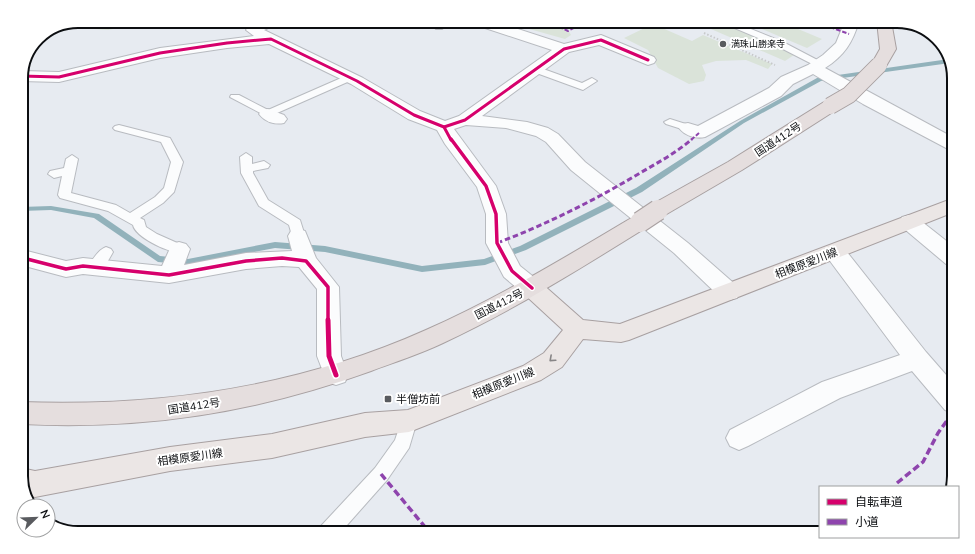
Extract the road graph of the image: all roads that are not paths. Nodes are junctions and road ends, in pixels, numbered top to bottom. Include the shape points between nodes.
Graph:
1 (257, 28) edge
2 (500, 28) edge
3 (740, 28) edge
4 (850, 28) edge
5 (885, 28) edge
6 (271, 39) junction
7 (564, 49) junction
8 (648, 60) dead end
9 (818, 68) junction
10 (536, 69) junction
11 (28, 76) edge
12 (348, 78) junction
13 (592, 81) dead end
14 (235, 98) dead end
15 (465, 120) junction
16 (670, 122) dead end
17 (444, 127) junction
18 (119, 128) dead end
19 (688, 128) joint
20 (947, 141) edge
21 (72, 159) dead end
22 (264, 165) dead end
23 (69, 171) junction
24 (54, 174) dead end
25 (947, 208) edge
26 (130, 219) junction
27 (909, 222) junction
28 (298, 236) joint
29 (179, 249) joint
30 (834, 252) junction
31 (947, 253) edge
32 (28, 259) edge
33 (305, 260) junction
34 (169, 274) junction
35 (532, 288) junction
36 (729, 292) junction
37 (577, 329) junction
38 (917, 358) junction
39 (336, 374) junction
40 (947, 394) edge
41 (28, 413) edge
42 (409, 421) junction
43 (739, 438) dead end
44 (29, 485) edge
45 (334, 526) edge

1 - 6 street via 253,30
2 - 7 street
3 - 9 lane via 780,44
4 - 9 street via 846,42
5 - 35 highway, 国道412号, bridge via 888,49 879,65 849,94
6 - 11 street via 160,53 59,77
6 - 12 street
7 - 8 street via 600,40
7 - 10 street
9 - 19 street via 798,75 777,88 775,92 699,133
9 - 20 street via 869,100
10 - 13 lane via 583,87
10 - 15 street
12 - 14 lane via 273,117
12 - 17 street via 414,116
15 - 17 street
15 - 36 street via 506,123 542,132 552,138 578,166 681,248
16 - 19 lane
17 - 35 street via 486,186 496,214 498,244 512,271
18 - 26 lane via 166,140 177,162 170,189 159,200
21 - 23 lane
22 - 28 lane via 247,163 247,173 263,203 295,223
23 - 24 lane
23 - 26 lane via 64,195 112,208
25 - 27 main road, 相模原愛川線
26 - 29 lane via 139,223 140,229 152,237
27 - 30 main road, 相模原愛川線
27 - 31 street
28 - 33 street
29 - 34 street
30 - 36 main road, 相模原愛川線
30 - 38 street
32 - 34 street via 66,269 100,260
33 - 34 street via 282,258
33 - 39 street via 328,287 329,356
35 - 37 main road
35 - 39 highway, 国道412号 via 434,337
36 - 37 main road, 相模原愛川線 via 621,333
37 -> 42 main road, 相模原愛川線 via 553,360 532,373
38 - 40 street
38 - 43 street via 831,390
39 - 41 highway, 国道412号 via 250,397 146,413 65,416
42 - 44 main road, 相模原愛川線 via 365,425 272,446 170,459
42 - 45 lane via 403,443 381,474

